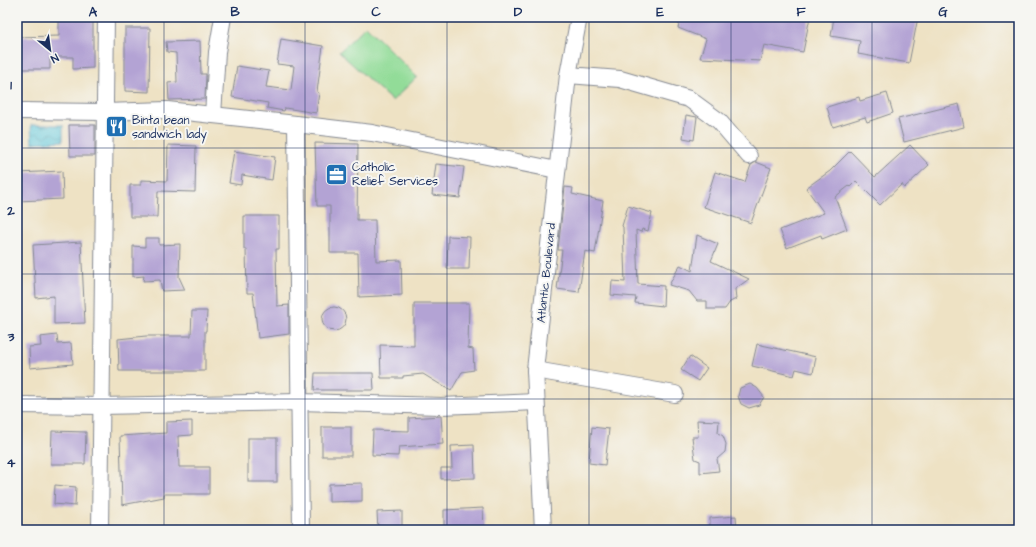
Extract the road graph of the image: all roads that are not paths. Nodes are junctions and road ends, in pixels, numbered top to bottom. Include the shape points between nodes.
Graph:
1 (106, 17) edge
2 (222, 17) edge
3 (579, 17) edge
4 (568, 75) junction
5 (17, 111) edge
6 (105, 112) junction
7 (213, 116) junction
8 (296, 124) junction
9 (749, 156) dead end
10 (557, 170) junction
11 (535, 370) junction
12 (675, 394) dead end
13 (300, 402) junction
14 (536, 402) junction
15 (17, 405) edge
16 (101, 406) junction
17 (100, 530) edge
18 (301, 530) edge
19 (542, 530) edge

1 - 6 street
2 - 7 street
3 - 4 street, Atlantic Boulevard
4 - 9 street via 620,79 689,99 719,121
4 - 10 street, Atlantic Boulevard
5 - 6 street
6 - 7 street via 167,110
6 - 16 street
7 - 8 street
8 - 10 street via 372,133
8 - 13 street
10 - 11 street, Atlantic Boulevard
11 - 12 street
11 - 14 street, Atlantic Boulevard
13 - 14 street via 441,406
13 - 16 street
13 - 18 street
14 - 19 street, Atlantic Boulevard
15 - 16 street
16 - 17 street

